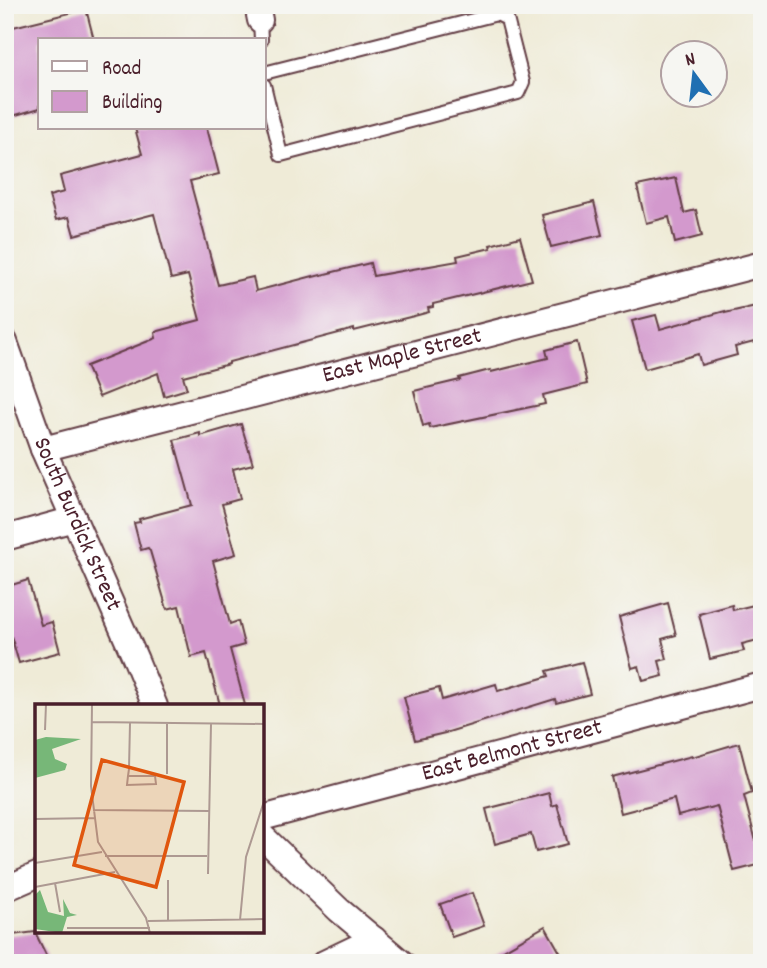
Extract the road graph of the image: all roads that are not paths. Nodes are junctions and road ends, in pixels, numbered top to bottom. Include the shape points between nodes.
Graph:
1 (266, 72) edge
2 (266, 93) edge
3 (762, 264) edge
4 (5, 342) edge
5 (43, 449) junction
6 (74, 519) junction
7 (5, 538) edge
8 (762, 685) edge
9 (155, 704) edge
10 (264, 817) edge
11 (264, 838) edge
12 (35, 876) edge
13 (5, 889) edge
14 (374, 939) junction
15 (324, 963) edge
16 (402, 963) edge

1 - 2 lane via 497,13 507,19 523,82 518,93 281,155
3 - 5 street, East Maple Street
4 - 5 street, South Burdick Street
5 - 6 street, South Burdick Street
6 - 7 street
6 - 9 street, South Burdick Street
8 - 10 street, East Belmont Street
11 - 14 street
12 - 13 street
14 - 15 street
14 - 16 street

